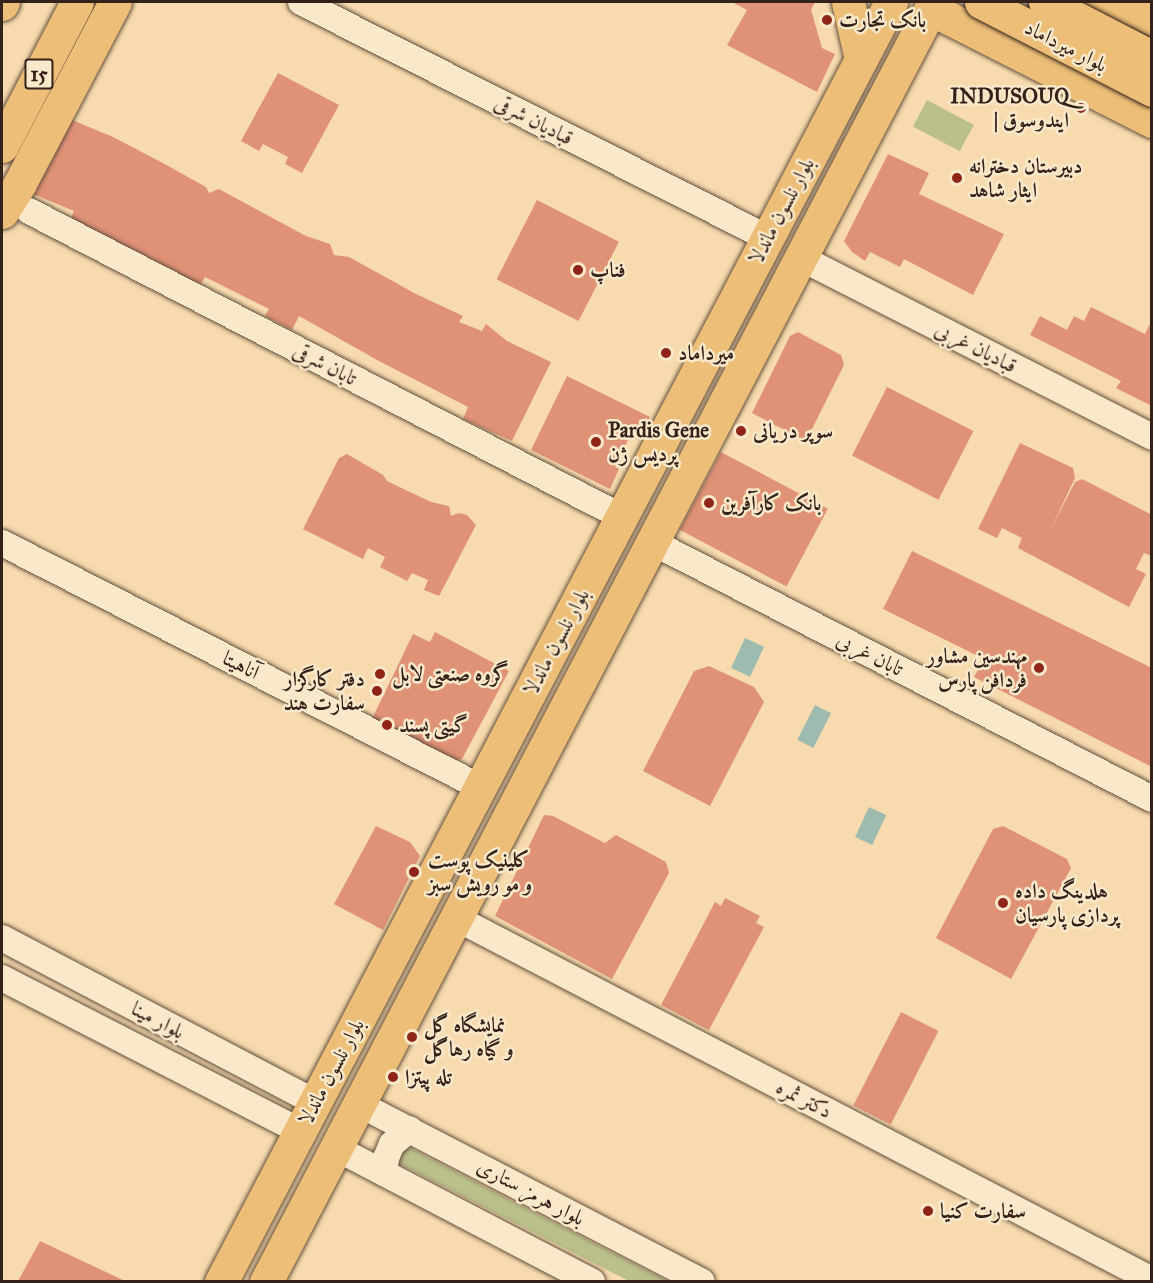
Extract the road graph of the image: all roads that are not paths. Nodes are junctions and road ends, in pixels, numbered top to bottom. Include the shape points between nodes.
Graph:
1 (77, 2) edge
2 (115, 2) edge
3 (301, 2) edge
4 (848, 2) edge
5 (891, 2) edge
6 (981, 2) edge
7 (1045, 2) edge
8 (1104, 2) edge
9 (1117, 2) edge
10 (933, 5) edge
11 (1152, 19) edge
12 (1152, 57) edge
13 (861, 59) junction
14 (1069, 79) junction
15 (1152, 90) edge
16 (1152, 122) edge
17 (2, 146) edge
18 (15, 212) edge
19 (768, 238) junction
20 (801, 258) junction
21 (1152, 437) edge
22 (622, 517) junction
23 (652, 542) junction
24 (2, 543) edge
25 (480, 787) junction
26 (1152, 799) edge
27 (456, 918) junction
28 (2, 938) edge
29 (2, 978) edge
30 (284, 1086) junction
31 (315, 1102) junction
32 (359, 1104) junction
33 (268, 1114) junction
34 (410, 1129) junction
35 (300, 1131) junction
36 (336, 1148) junction
37 (384, 1173) junction
38 (1152, 1280) edge
39 (221, 1281) edge
40 (266, 1281) edge
41 (592, 1281) edge
42 (702, 1281) edge

1 - 17 main road, 15
2 - 18 main road via 20,183
3 - 19 street, قبادیان شرقی
4 - 13 main road
5 - 13 main road, بلوار نلسون ماندلا
6 - 15 main road, بلوار میرداماد, bridge
7 - 12 main road, بلوار میرداماد, bridge
8 - 14 main road via 1084,4 1064,16 1054,34 1054,52
9 - 11 main road
10 - 14 main road
10 - 20 main road, بلوار نلسون ماندلا
13 - 19 main road, بلوار نلسون ماندلا
14 - 16 main road
18 - 22 street, تابان شرقی
19 - 22 main road, بلوار نلسون ماندلا
20 - 21 street, قبادیان غربی
20 - 23 main road, بلوار نلسون ماندلا
22 - 25 main road, بلوار نلسون ماندلا
23 - 26 street, تابان غربی
23 - 27 main road, بلوار نلسون ماندلا
24 - 25 street, آناهیتا
25 - 31 main road, بلوار نلسون ماندلا
27 - 32 main road, بلوار نلسون ماندلا
27 - 38 street, دکتر ثمره
28 - 30 street, بلوار مینا
29 - 33 street, بلوار مینا
30 - 31 street, بلوار مینا
30 - 33 street via 282,1097
31 - 35 main road, بلوار نلسون ماندلا
32 - 34 street, بلوار هرمز ستاری
32 - 36 main road, بلوار نلسون ماندلا
33 - 35 street, بلوار مینا
34 - 37 street via 392,1144
34 - 42 street, بلوار هرمز ستاری
35 - 39 main road, بلوار نلسون ماندلا
36 - 37 street
36 - 40 main road, بلوار نلسون ماندلا
37 - 41 street

